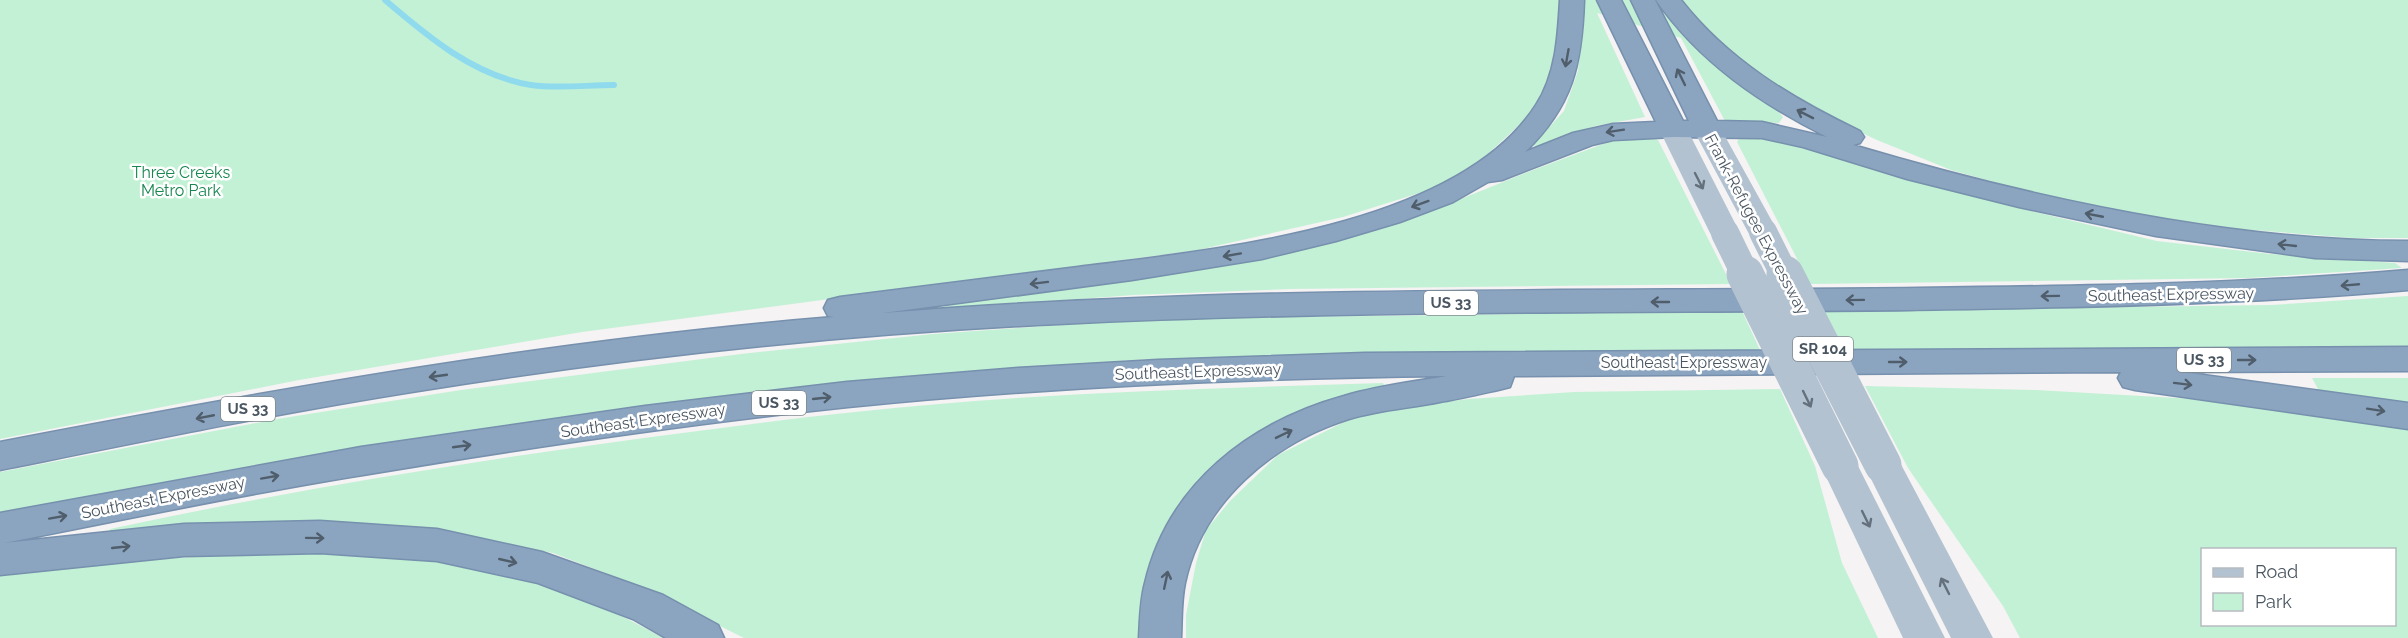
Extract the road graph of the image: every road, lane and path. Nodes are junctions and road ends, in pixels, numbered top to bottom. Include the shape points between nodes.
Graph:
1 (1572, 0) edge
2 (1609, 0) edge
3 (1643, 0) edge
4 (1668, 0) edge
5 (1673, 129) junction
6 (1707, 129) junction
7 (1461, 186) junction
8 (1974, 186) junction
9 (2408, 251) edge
10 (2408, 280) edge
11 (2408, 359) edge
12 (2000, 361) junction
13 (1567, 363) junction
14 (496, 368) junction
15 (2408, 416) edge
16 (0, 456) edge
17 (0, 528) edge
18 (0, 559) edge
19 (703, 638) edge
20 (1160, 638) edge
21 (1924, 638) edge
22 (1972, 638) edge

1 -> 7 highway via 1566,67 1551,102 1511,149
2 - 5 highway, Frank-Refugee Expressway / SR 104
6 -> 3 highway, Frank-Refugee Expressway / SR 104
8 -> 4 highway via 1849,136 1788,106 1715,53
5 - 6 highway
5 -> 7 highway via 1599,134
5 -> 21 main road, Frank-Refugee Expressway / SR 104, bridge
6 - 8 highway via 1781,134
22 -> 6 main road, Frank-Refugee Expressway / SR 104, bridge
7 -> 14 highway via 1350,229 1270,248 1060,280 623,335
9 -> 8 highway via 2315,248 2156,227
10 -> 14 highway, Southeast Expressway / US 33 via 2199,293 1380,303 1058,313 839,329
12 -> 11 highway, Southeast Expressway / US 33
13 -> 12 highway, Southeast Expressway / US 33
12 -> 15 highway
17 -> 13 highway, Southeast Expressway / US 33 via 361,461 645,418 836,397 1158,372
20 -> 13 highway via 1166,576 1175,549 1195,510 1238,462 1270,441 1333,412
14 -> 16 highway, Southeast Expressway / US 33 via 207,416
18 -> 19 highway via 195,540 320,537 437,545 542,568 648,607

